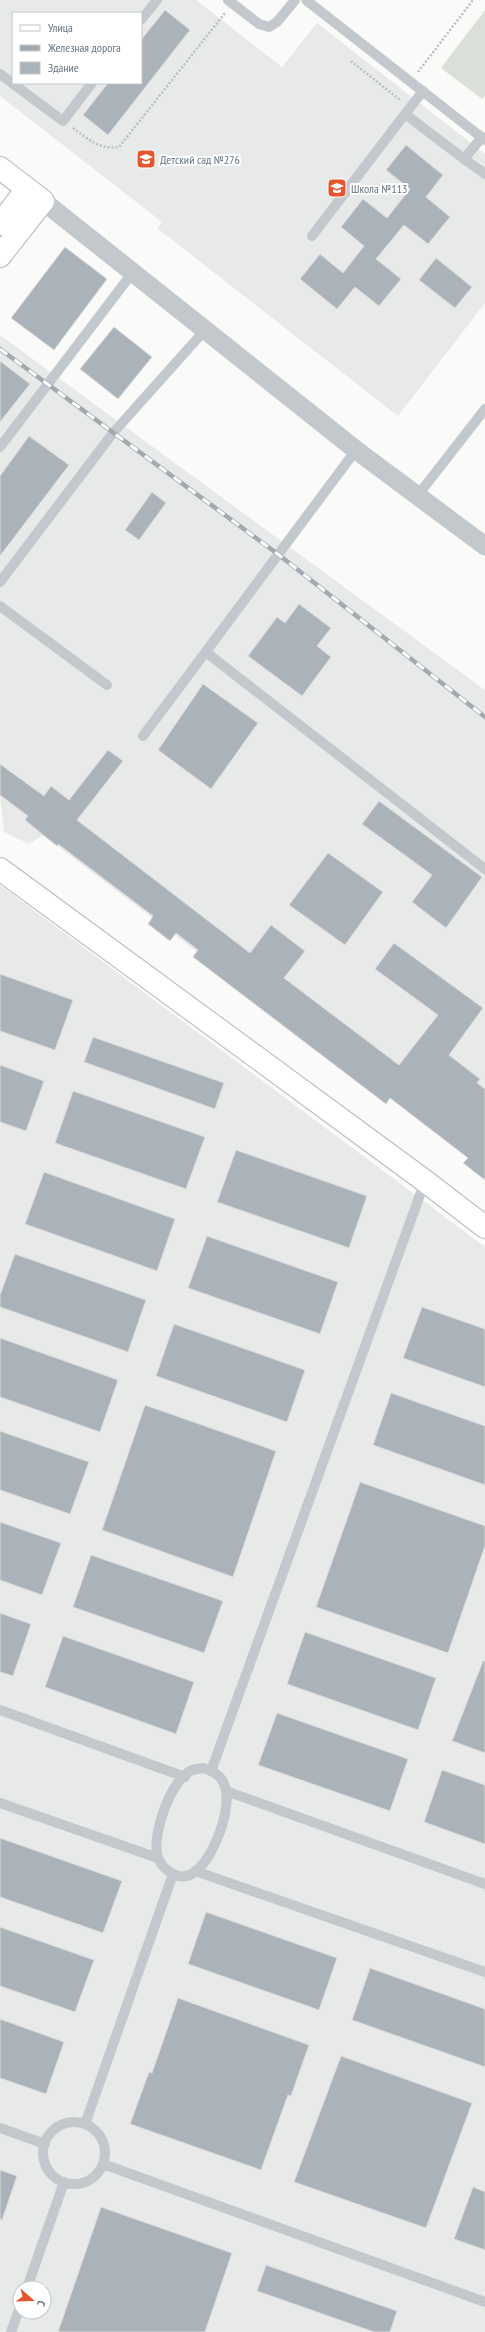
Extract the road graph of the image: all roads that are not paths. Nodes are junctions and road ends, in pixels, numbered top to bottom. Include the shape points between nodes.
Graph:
1 (157, 0) edge
2 (295, 0) edge
3 (306, 0) edge
4 (230, 2) edge
5 (142, 19) edge
6 (0, 74) edge
7 (12, 83) edge
8 (14, 84) edge
9 (91, 84) edge
10 (423, 91) junction
11 (408, 111) junction
12 (483, 139) edge
13 (464, 158) junction
14 (0, 168) edge
15 (485, 174) edge
16 (35, 195) junction
17 (0, 224) edge
18 (312, 236) dead end
19 (0, 256) edge
20 (133, 272) junction
21 (205, 330) junction
22 (485, 409) edge
23 (0, 447) edge
24 (356, 450) junction
25 (418, 495) junction
26 (485, 546) edge
27 (0, 582) edge
28 (0, 606) edge
29 (207, 653) junction
30 (107, 685) dead end
31 (143, 736) dead end
32 (0, 869) edge
33 (485, 869) edge
34 (425, 1181) junction
35 (485, 1227) edge
36 (0, 1710) edge
37 (211, 1771) junction
38 (185, 1777) junction
39 (226, 1791) junction
40 (0, 1803) edge
41 (158, 1858) junction
42 (195, 1871) junction
43 (173, 1874) junction
44 (485, 1884) edge
45 (485, 1972) edge
46 (85, 2124) junction
47 (0, 2128) edge
48 (45, 2144) junction
49 (103, 2164) junction
50 (64, 2182) junction
51 (30, 2280) edge
52 (485, 2302) edge
53 (15, 2320) edge
54 (11, 2332) edge

1 - 5 lane
2 - 4 lane via 277,22 269,27 259,24
3 - 10 lane
6 - 7 lane
8 - 9 lane via 63,120
10 - 11 lane
10 - 12 lane
11 - 13 lane
11 - 18 lane
12 - 13 lane
13 - 15 lane
14 - 16 street
16 - 17 street
16 - 19 street
16 - 20 street
20 - 21 street
20 - 23 lane
21 - 24 street
21 - 27 lane via 113,433
22 - 25 lane
24 - 25 street
24 - 29 lane
25 - 26 street
28 - 30 lane
29 - 31 lane
29 - 33 lane
32 - 34 street
34 - 35 street
34 - 37 lane
36 - 38 lane
37 - 38 lane via 204,1768 191,1770
37 - 39 lane via 221,1778
38 - 41 lane via 166,1805 159,1826 156,1846
39 - 42 lane via 225,1810 219,1833 202,1865
39 - 44 lane
40 - 41 lane
41 - 43 lane via 168,1872
42 - 43 lane via 179,1876
42 - 45 lane
43 - 46 lane
46 - 48 lane via 74,2121 60,2125 48,2134
46 - 49 lane via 100,2135 105,2149
47 - 48 lane
48 - 50 lane via 44,2163 53,2176
49 - 50 lane via 94,2176 81,2183
49 - 52 lane
50 - 51 lane
53 - 54 lane

